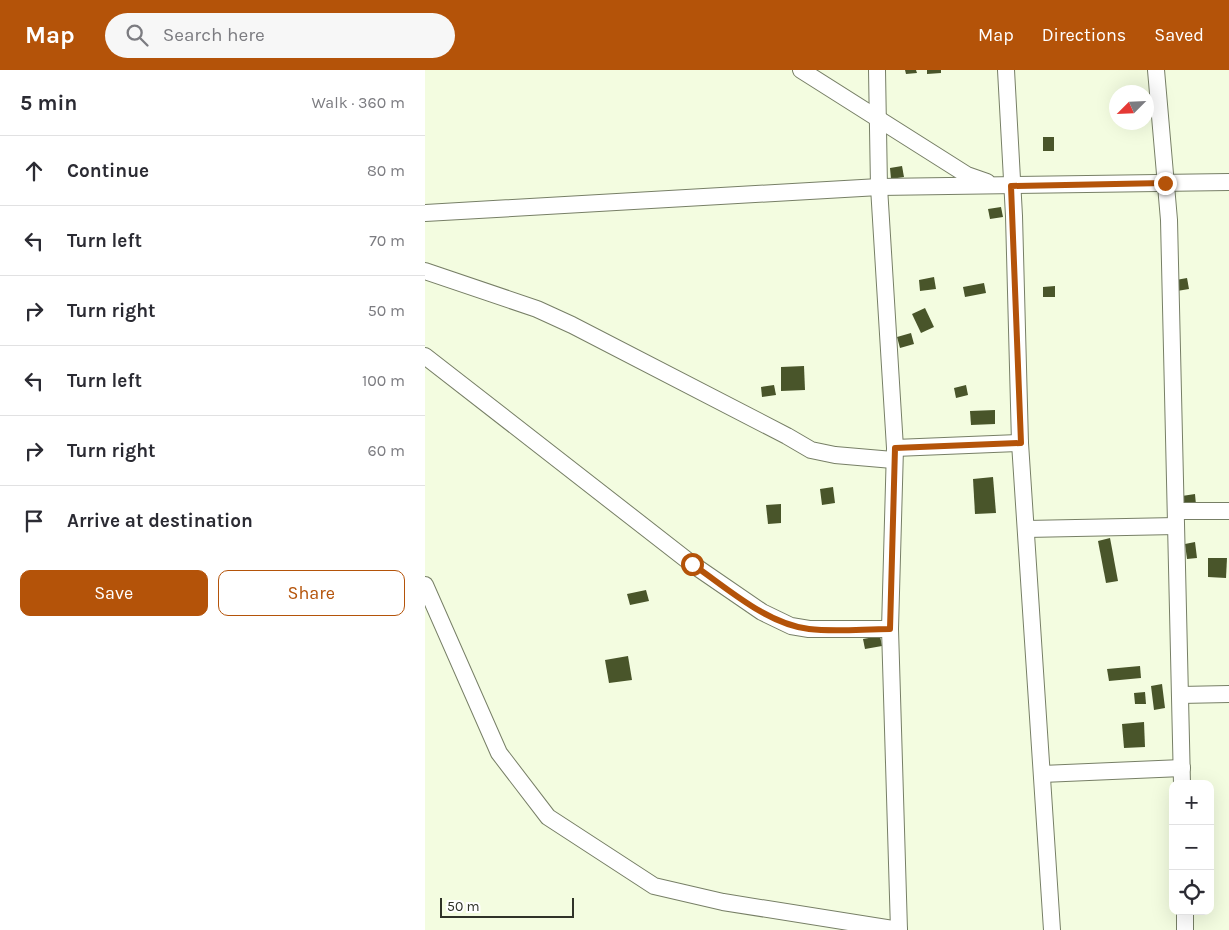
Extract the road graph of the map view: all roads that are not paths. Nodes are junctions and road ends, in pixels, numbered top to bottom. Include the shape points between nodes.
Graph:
1 (801, 70) edge
2 (877, 70) edge
3 (1006, 70) edge
4 (1156, 70) edge
5 (879, 118) junction
6 (1229, 182) edge
7 (1165, 183) junction
8 (1005, 186) junction
9 (879, 187) junction
10 (425, 213) edge
11 (425, 271) edge
12 (425, 356) edge
13 (1021, 443) junction
14 (894, 454) junction
15 (1229, 511) edge
16 (1176, 519) junction
17 (1026, 529) junction
18 (425, 585) edge
19 (890, 629) junction
20 (1229, 694) edge
21 (1180, 695) junction
22 (1042, 774) junction
23 (1182, 776) edge
24 (1185, 915) edge
25 (899, 930) edge
26 (1052, 930) edge
27 (1185, 930) edge

1 - 5 street
2 - 5 street
3 - 8 street
4 - 7 street
5 - 8 street via 967,175
5 - 9 street
6 - 7 street
7 - 8 street
7 - 16 street via 1169,220
8 - 9 street
8 - 13 street
9 - 10 street
9 - 14 street
11 - 14 street via 537,309 572,325 811,450 835,455
12 - 19 street via 692,564 762,612 791,626 809,629
13 - 14 street
13 - 17 street
14 - 19 street
15 - 16 street
16 - 17 street
16 - 21 street
17 - 22 street
18 - 25 street via 499,753 548,817 653,886 723,902
19 - 25 street
20 - 21 street
21 - 23 street
22 - 23 street
22 - 26 street
24 - 27 street

